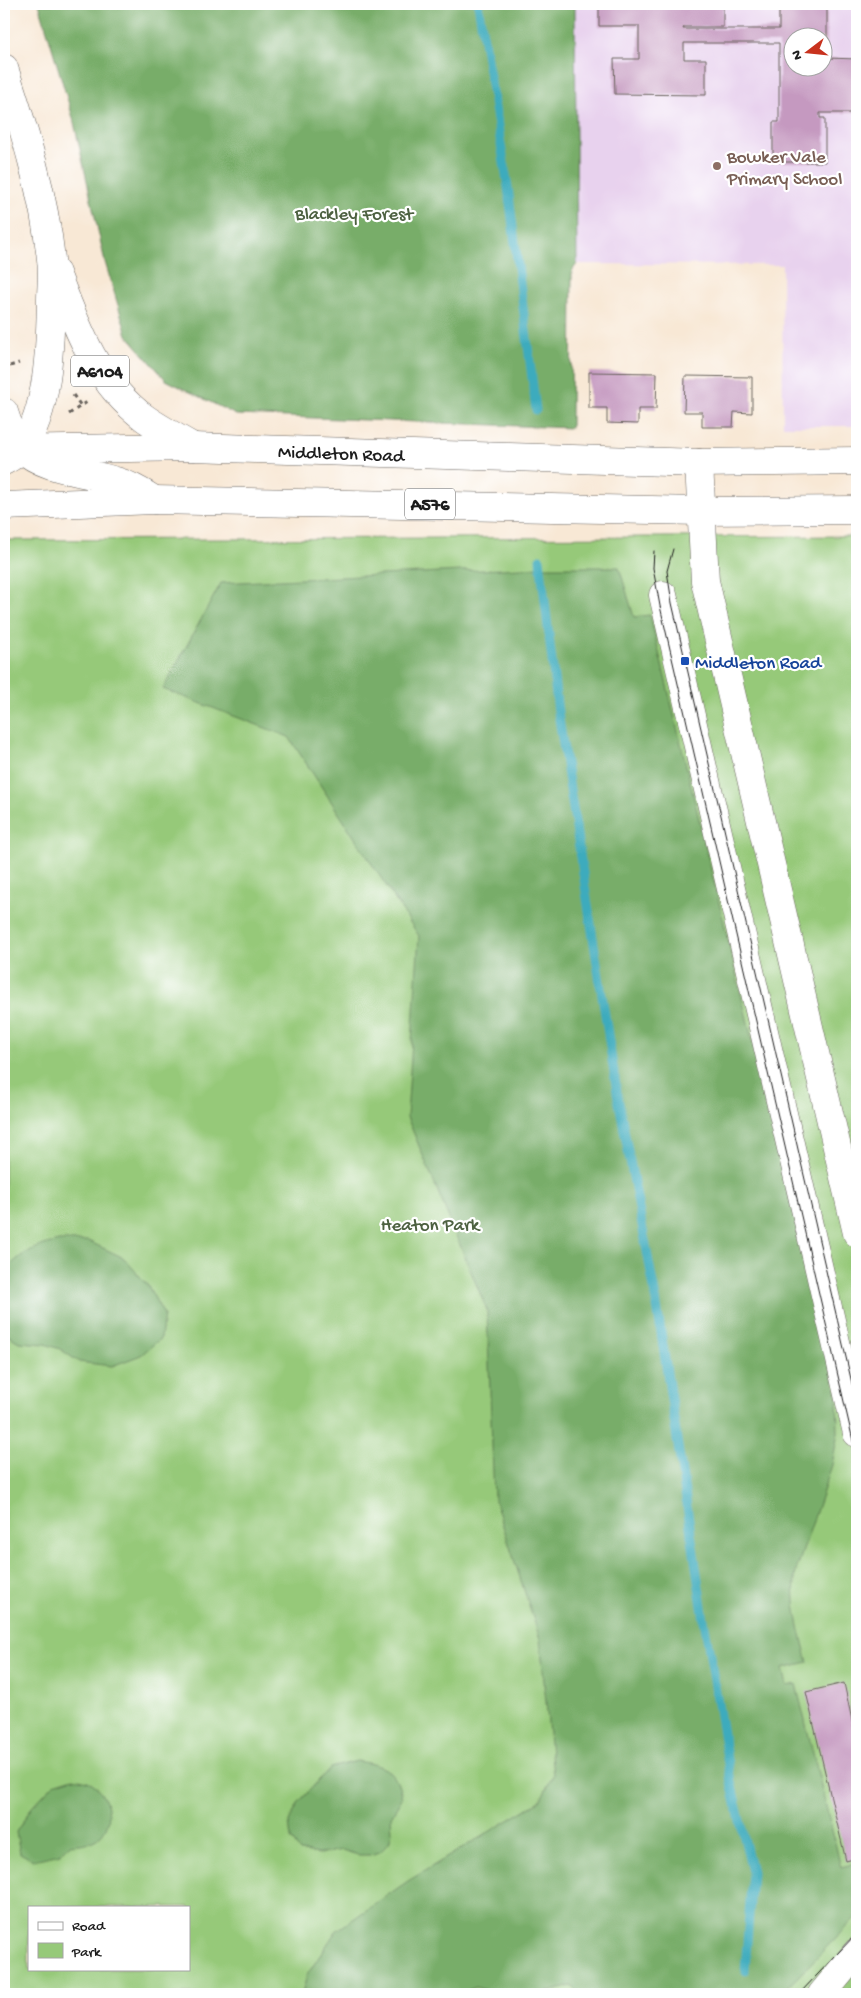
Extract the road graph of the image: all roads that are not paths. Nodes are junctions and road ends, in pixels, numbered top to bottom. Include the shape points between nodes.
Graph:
1 (4, 68) edge
2 (52, 260) junction
3 (4, 412) edge
4 (193, 447) junction
5 (10, 453) edge
6 (857, 461) edge
7 (699, 464) junction
8 (154, 500) junction
9 (4, 506) edge
10 (857, 510) edge
11 (700, 511) junction
12 (664, 595) dead end
13 (857, 1233) edge
14 (857, 1433) edge
15 (857, 1952) edge
16 (822, 1994) edge

1 - 2 main road, A6104 via 20,115
2 - 4 main road, A6104 via 77,329 106,379 146,419
2 - 5 main road, A6104 via 46,378 34,422
3 - 5 main road
4 - 5 main road, Middleton Road
4 - 7 main road, Middleton Road
5 - 8 main road via 118,481
6 - 7 main road, Middleton Road
7 - 11 main road
8 - 9 main road, A576
8 - 11 main road, A576
10 - 11 main road, A576
11 - 13 main road via 705,581 712,614
12 - 14 main road
15 - 16 main road

